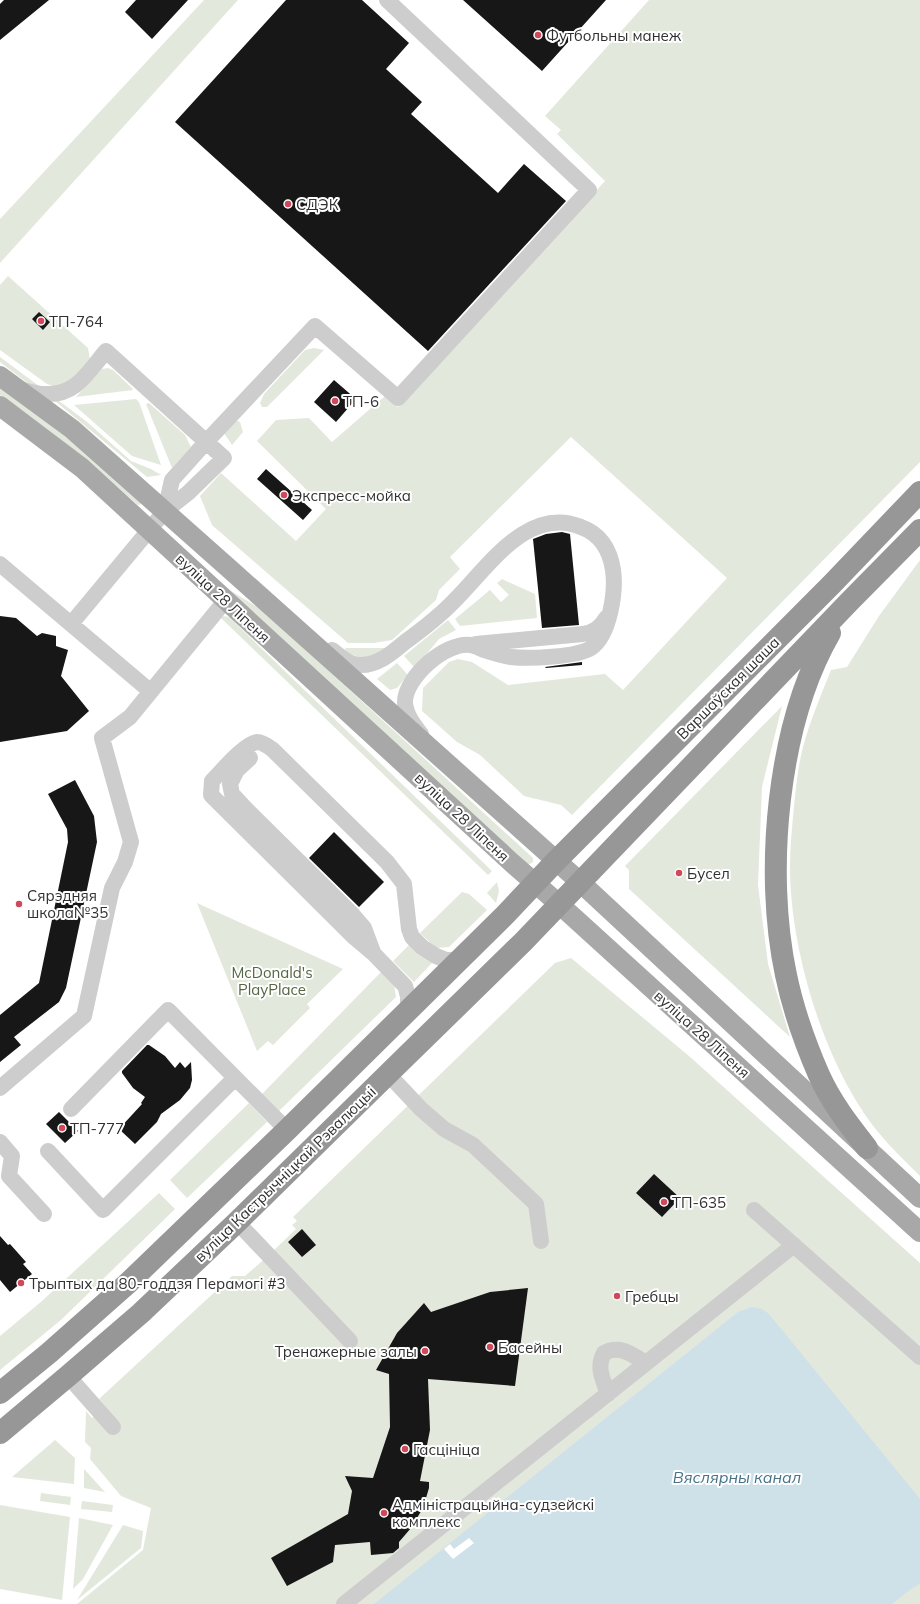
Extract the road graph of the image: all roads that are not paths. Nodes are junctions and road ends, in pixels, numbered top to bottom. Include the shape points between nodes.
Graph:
1 (387, 0) edge
2 (0, 376) edge
3 (18, 389) junction
4 (0, 406) edge
5 (206, 442) junction
6 (920, 492) edge
7 (165, 511) junction
8 (148, 529) junction
9 (920, 530) edge
10 (0, 564) edge
11 (225, 601) junction
12 (849, 602) junction
13 (71, 624) junction
14 (293, 626) junction
15 (150, 691) junction
16 (457, 773) junction
17 (556, 861) junction
18 (580, 882) junction
19 (536, 884) junction
20 (559, 904) junction
21 (459, 960) junction
22 (408, 1011) junction
23 (388, 1074) junction
24 (235, 1078) junction
25 (0, 1088) edge
26 (71, 1109) dead end
27 (287, 1130) junction
28 (0, 1142) edge
29 (867, 1148) junction
30 (48, 1151) dead end
31 (920, 1198) edge
32 (754, 1210) dead end
33 (44, 1214) dead end
34 (237, 1222) junction
35 (920, 1232) edge
36 (541, 1241) dead end
37 (794, 1246) junction
38 (350, 1341) dead end
39 (920, 1357) edge
40 (646, 1363) junction
41 (68, 1376) junction
42 (0, 1393) edge
43 (608, 1394) junction
44 (113, 1427) dead end
45 (0, 1433) edge
46 (344, 1604) edge

1 - 5 lane via 589,190 398,398 315,326
2 - 3 main road, вуліца 28 Ліпеня
3 - 5 lane via 44,394 69,391 106,350
3 - 7 main road, вуліца 28 Ліпеня via 72,429
4 - 8 main road, вуліца 28 Ліпеня via 82,468
5 - 7 lane via 172,480
5 - 7 lane via 224,458
6 - 17 highway, Варшаўская шаша
7 - 8 lane
7 - 14 main road, вуліца 28 Ліпеня
8 - 11 main road, вуліца 28 Ліпеня
8 - 13 lane
9 - 12 highway, Варшаўская шаша
10 - 13 lane
11 - 15 lane
11 - 19 main road, вуліца 28 Ліпеня
12 - 18 highway, Варшаўская шаша
12 - 29 highway via 820,649 791,731 780,805 776,878 779,930 786,974 804,1036 828,1093
13 - 15 lane
14 - 16 main road, вуліца 28 Ліпеня
14 - 16 lane via 320,640 354,665 374,663 393,652 443,611 517,537 541,526 564,523 576,524 590,531 608,551 614,583 609,612 598,628 588,633 471,645 450,650 432,660 409,687 405,703 412,722
15 - 25 lane via 130,717 102,738 131,842 125,862 112,888 84,1016
16 - 17 main road, вуліца 28 Ліпеня
17 - 18 main road, вуліца 28 Ліпеня
17 - 19 highway, Варшаўская шаша
18 - 20 highway, Варшаўская шаша
18 - 29 main road, вуліца 28 Ліпеня
19 - 20 main road, вуліца 28 Ліпеня
19 - 21 highway, вуліца Кастрычніцкай Рэвалюцыі
20 - 23 highway, вуліца Кастрычніцкай Рэвалюцыі
20 - 35 main road, вуліца 28 Ліпеня
21 - 22 highway, вуліца Кастрычніцкай Рэвалюцыі
21 - 22 lane via 446,960 436,956 412,937 404,884 387,862 273,750 256,742 247,746 212,781 211,795 405,986
22 - 27 highway, вуліца Кастрычніцкай Рэвалюцыі
23 - 34 highway, вуліца Кастрычніцкай Рэвалюцыі
23 - 36 lane via 438,1124 473,1145 536,1204
24 - 26 lane via 168,1010
24 - 27 lane
24 - 30 lane via 103,1210
27 - 42 highway, вуліца Кастрычніцкай Рэвалюцыі via 127,1284
28 - 33 lane via 12,1156 9,1176
29 - 31 main road, вуліца 28 Ліпеня
32 - 37 lane
34 - 38 lane
34 - 41 highway, вуліца Кастрычніцкай Рэвалюцыі via 141,1313
37 - 39 lane
37 - 40 lane
40 - 43 lane
40 - 43 lane via 620,1349 604,1353 600,1370
41 - 44 lane
41 - 45 highway, вуліца Кастрычніцкай Рэвалюцыі
43 - 46 lane

